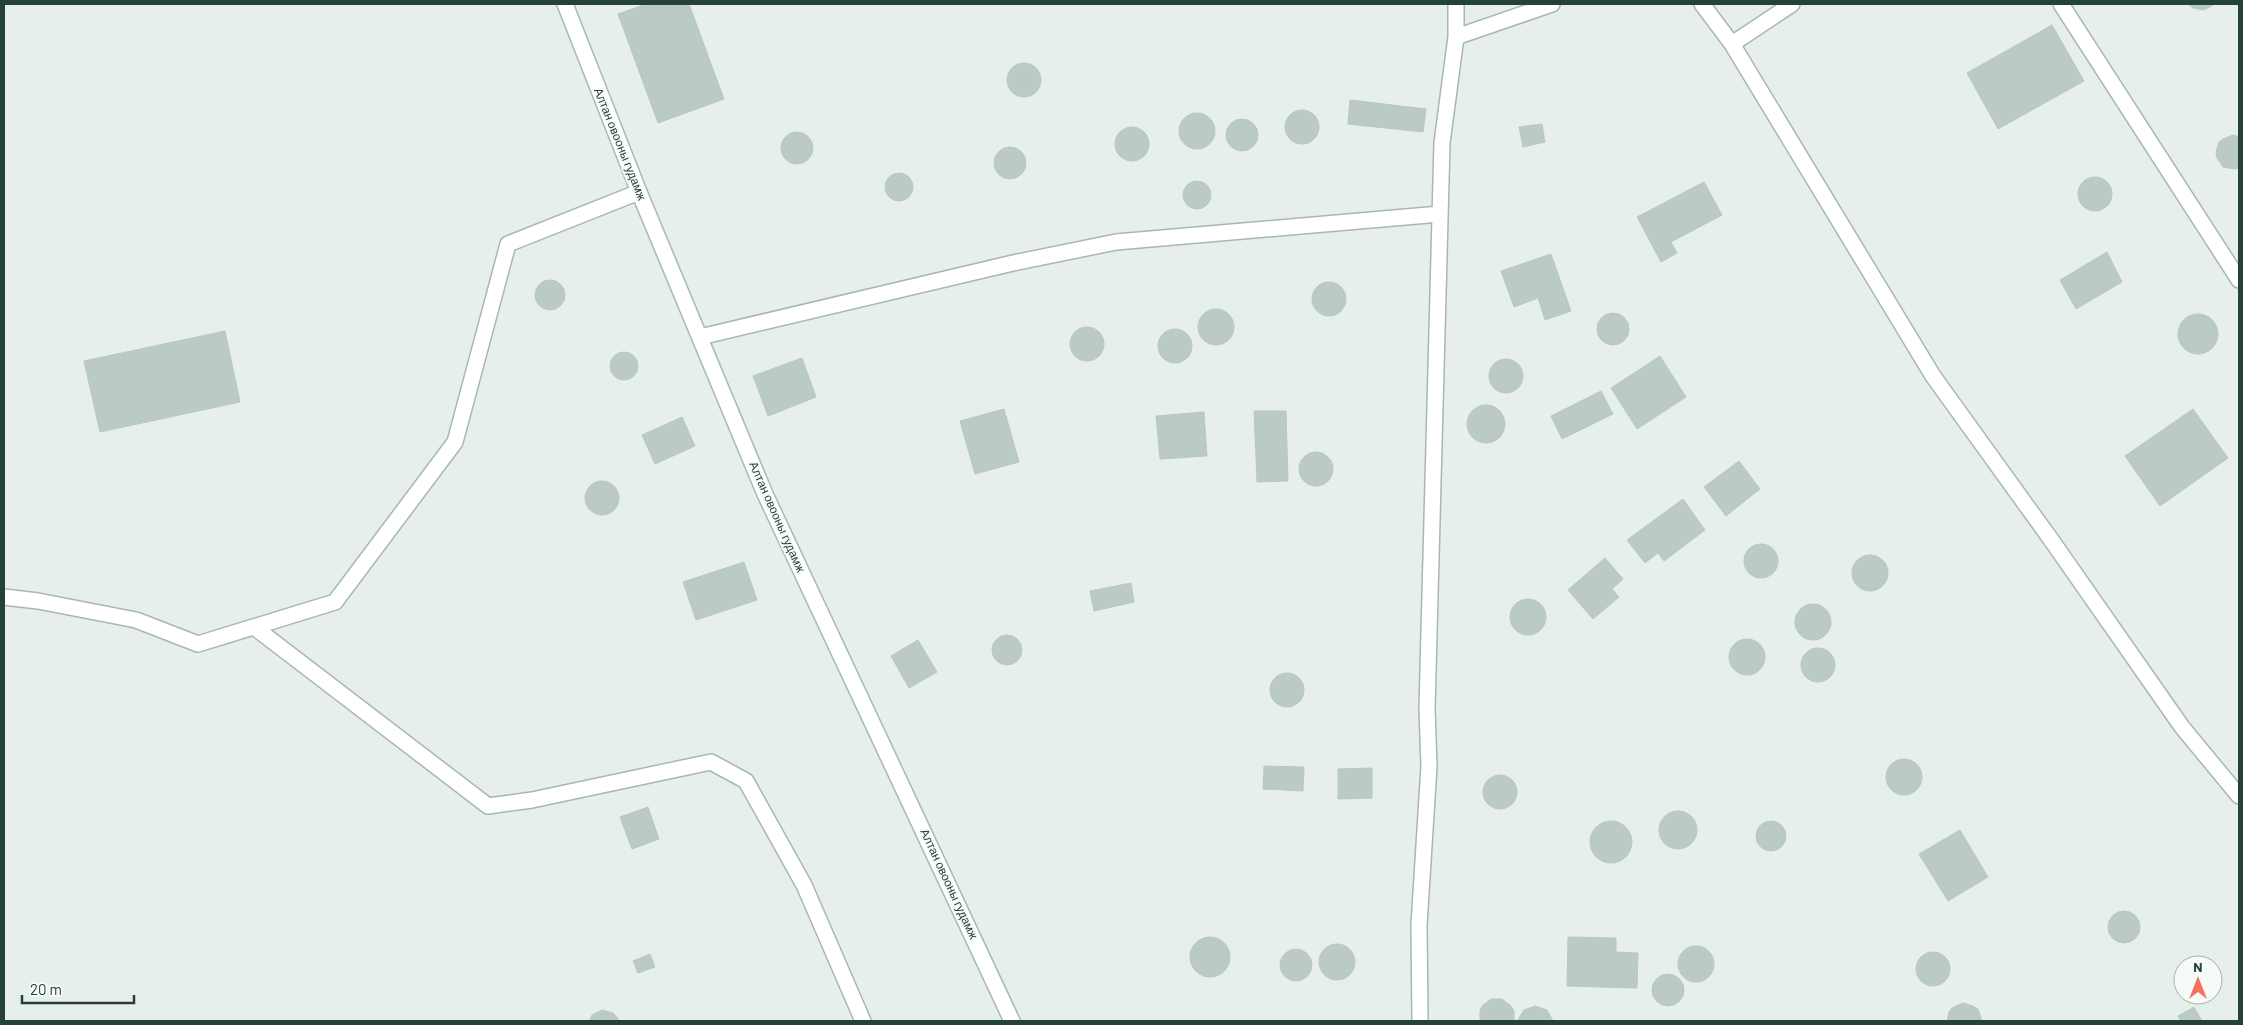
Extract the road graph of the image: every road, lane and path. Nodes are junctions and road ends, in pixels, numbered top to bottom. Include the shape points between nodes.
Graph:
1 (565, 4) edge
2 (1456, 4) edge
3 (1552, 4) edge
4 (1702, 4) edge
5 (1792, 4) edge
6 (2061, 4) edge
7 (1456, 37) junction
8 (1732, 44) junction
9 (639, 192) junction
10 (1440, 214) junction
11 (2239, 280) edge
12 (700, 337) junction
13 (4, 597) edge
14 (254, 628) junction
15 (2239, 796) edge
16 (862, 1021) edge
17 (1012, 1021) edge
18 (1420, 1021) edge

1 - 9 street, Алтан овооны гудамж
2 - 7 street
3 - 7 street
4 - 8 street
5 - 8 street
6 - 11 street
7 - 10 street via 1442,143
8 - 15 street via 1933,376 2182,727
9 - 12 street, Алтан овооны гудамж
9 - 14 street via 508,244 455,442 335,602
10 - 12 street via 1116,242
10 - 18 street via 1429,766 1419,925
12 - 17 street, Алтан овооны гудамж via 765,494
13 - 14 street via 136,620 198,644
14 - 16 street via 488,806 532,800 711,762 746,781 804,885

